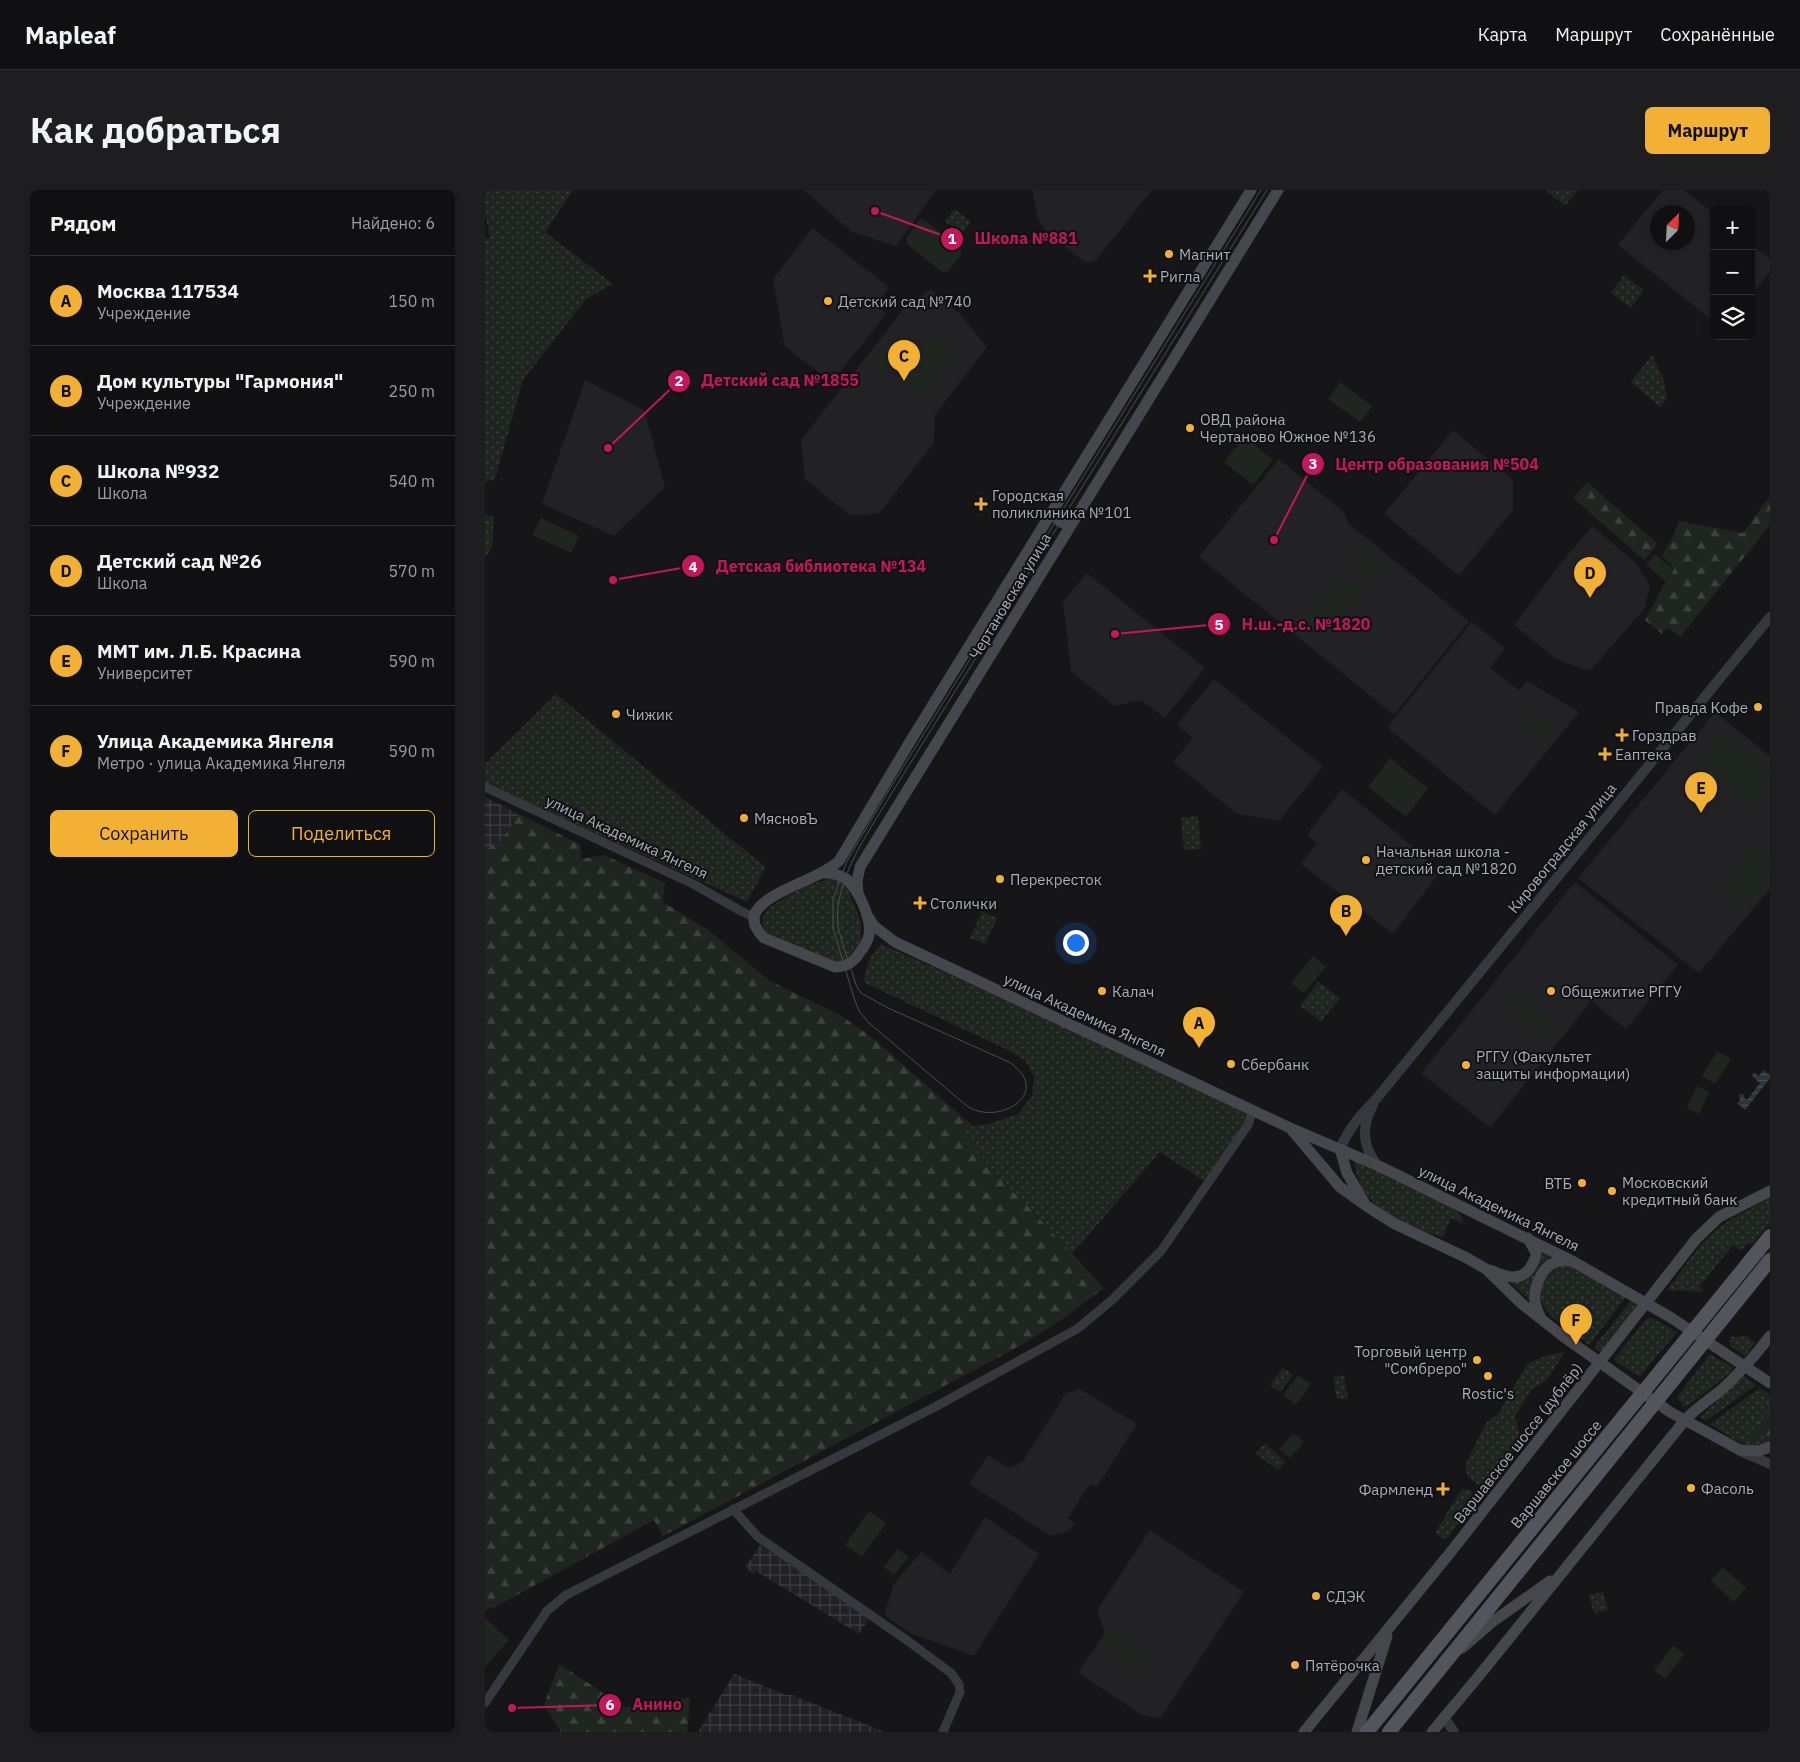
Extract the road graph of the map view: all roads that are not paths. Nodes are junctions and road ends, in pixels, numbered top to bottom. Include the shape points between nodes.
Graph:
1 (1251, 190) edge
2 (1278, 190) edge
3 (1055, 508) junction
4 (1071, 523) junction
5 (1770, 617) edge
6 (485, 787) edge
7 (823, 873) junction
8 (857, 893) junction
9 (754, 917) junction
10 (868, 917) junction
11 (895, 942) junction
12 (857, 958) junction
13 (1377, 1098) junction
14 (1253, 1110) junction
15 (1289, 1127) junction
16 (1341, 1149) junction
17 (1379, 1166) junction
18 (1770, 1191) edge
19 (1367, 1207) junction
20 (1770, 1236) edge
21 (1528, 1238) junction
22 (1770, 1260) edge
23 (1574, 1262) junction
24 (1486, 1269) junction
25 (1646, 1302) junction
26 (1542, 1320) junction
27 (1770, 1336) edge
28 (1599, 1363) junction
29 (1746, 1366) junction
30 (1770, 1382) edge
31 (1685, 1420) junction
32 (1770, 1447) edge
33 (1740, 1450) junction
34 (1770, 1464) edge
35 (733, 1509) junction
36 (1567, 1567) junction
37 (1389, 1630) junction
38 (1446, 1662) junction
39 (485, 1704) edge
40 (1444, 1717) junction
41 (943, 1732) edge
42 (1304, 1732) edge
43 (1357, 1732) edge
44 (1367, 1732) edge
45 (1389, 1732) edge
46 (1432, 1732) edge
47 (1454, 1732) edge

1 - 3 main road, Чертановская улица
2 - 4 main road, Чертановская улица
3 - 4 main road via 1057,520
3 - 7 main road, Чертановская улица via 839,861
4 - 8 main road, Чертановская улица via 860,867
5 - 13 street, Кировоградская улица
6 - 9 street, улица Академика Янгеля via 693,884
7 - 8 main road via 846,879
7 - 9 main road, Чертановская улица via 767,901
8 - 10 main road
9 - 12 main road via 757,931 764,938 835,967 844,967
10 - 11 main road, улица Академика Янгеля via 874,926
10 - 12 main road via 869,936
11 - 12 main road via 875,940
11 - 14 main road, улица Академика Янгеля
13 - 16 street, Кировоградская улица via 1351,1125
13 - 17 street, Кировоградская улица via 1367,1119 1365,1138 1370,1156
14 - 15 main road, улица Академика Янгеля
14 - 35 street via 1248,1126 1169,1241 1090,1319 1069,1334 933,1408
15 - 16 main road, улица Академика Янгеля
15 - 19 main road, улица Академика Янгеля via 1340,1186
16 - 17 main road, улица Академика Янгеля
16 - 19 main road via 1350,1178
17 - 21 main road, улица Академика Янгеля
18 - 25 main road, Варшавское шоссе (дублёр) via 1729,1211 1711,1224
19 - 24 main road, улица Академика Янгеля
20 - 44 main road, Варшавское шоссе, bridge
21 - 23 main road, улица Академика Янгеля
21 - 24 main road via 1536,1257 1523,1275 1512,1278
22 - 38 main road, bridge
23 - 25 main road, улица Академика Янгеля
23 - 26 main road via 1556,1262 1543,1272 1534,1296
24 - 26 main road, улица Академика Янгеля
25 - 28 main road, Варшавское шоссе (дублёр)
25 - 29 main road, улица Академика Янгеля
26 - 28 main road, улица Академика Янгеля
27 - 29 main road
28 - 31 main road, улица Академика Янгеля
28 - 37 main road, Варшавское шоссе (дублёр)
29 - 30 main road, улица Академика Янгеля
29 - 31 main road
31 - 33 main road, улица Академика Янгеля
31 - 36 main road
32 - 33 main road via 1759,1451
33 - 34 street
35 - 39 street via 555,1603
35 - 41 street via 758,1537 951,1673 959,1684 960,1692
36 - 38 main road via 1492,1622
36 - 40 main road
37 - 42 main road, Варшавское шоссе (дублёр)
37 - 43 main road
38 - 45 main road
40 - 46 main road
40 - 47 street

